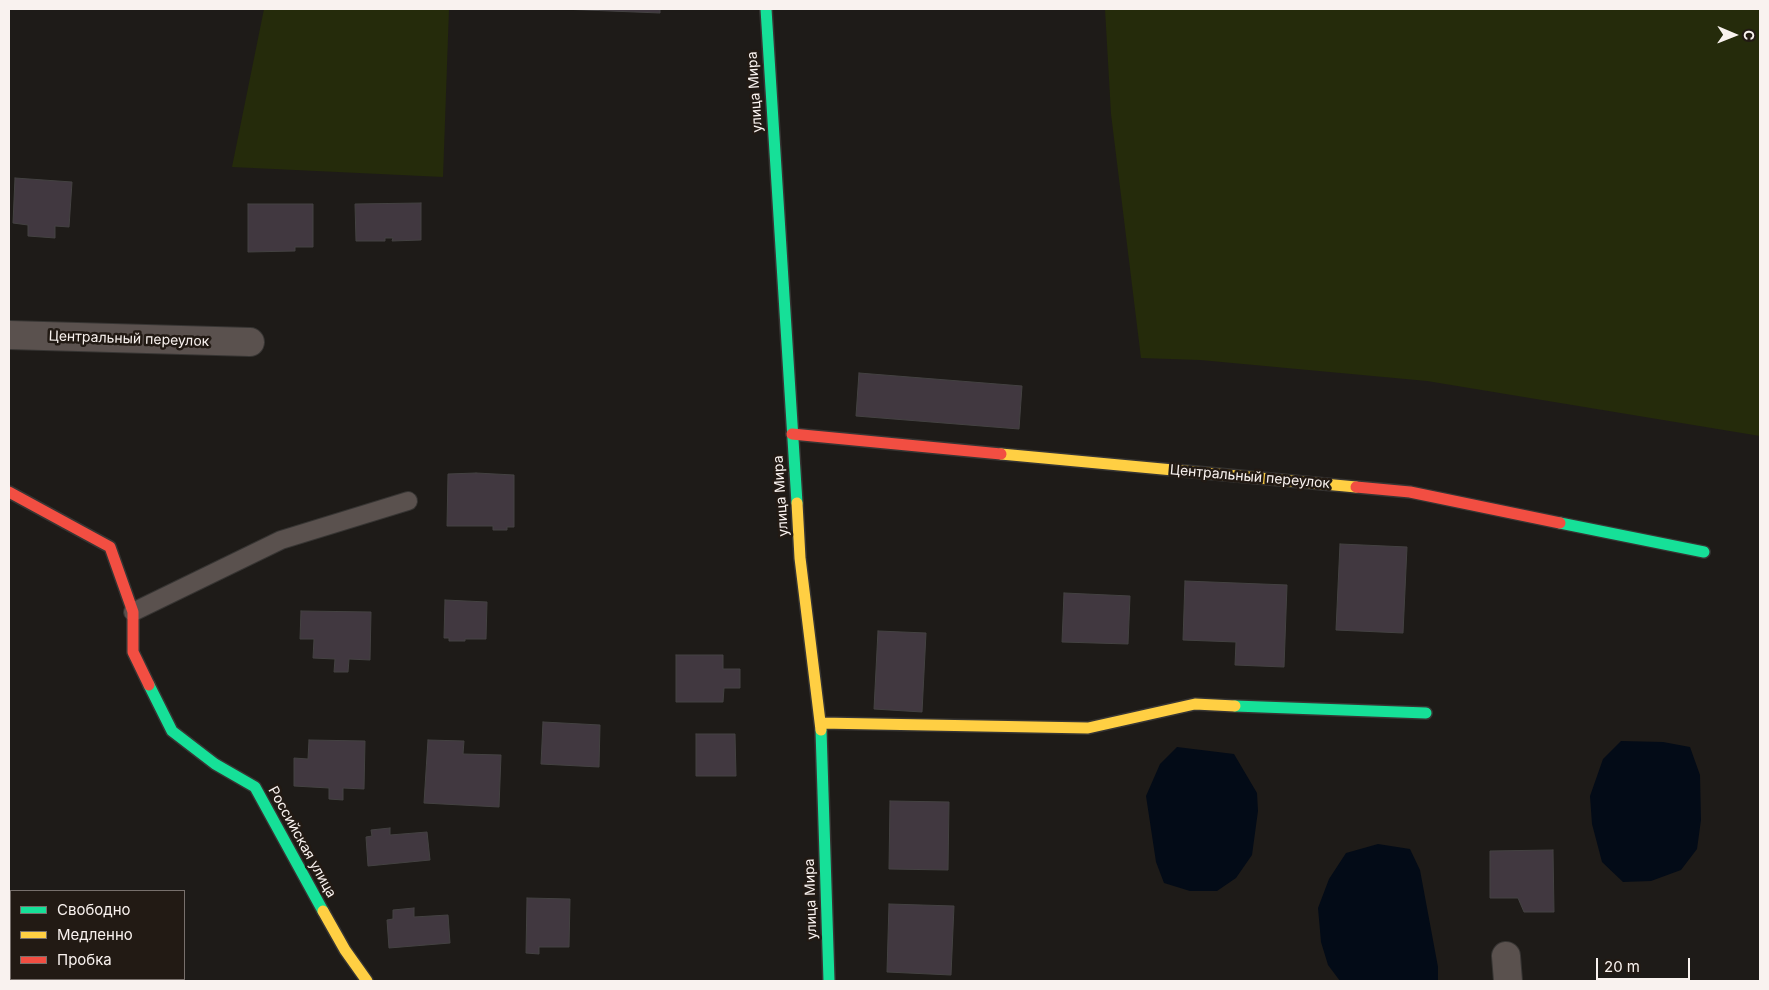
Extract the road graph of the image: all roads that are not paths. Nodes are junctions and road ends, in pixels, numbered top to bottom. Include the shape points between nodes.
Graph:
1 (766, 9) edge
2 (9, 335) edge
3 (250, 342) dead end
4 (792, 434) junction
5 (9, 492) edge
6 (408, 501) dead end
7 (1704, 552) dead end
8 (133, 612) junction
9 (1426, 713) dead end
10 (821, 723) junction
11 (367, 981) edge
12 (829, 981) edge

1 - 4 street, улица Мира
2 - 3 street, Центральный переулок
4 - 7 street, Центральный переулок via 1410,492
4 - 10 street, улица Мира via 800,558
5 - 8 street, Российская улица via 110,547
6 - 8 lane via 281,540
8 - 11 street, Российская улица via 134,652 172,731 215,764 255,787 345,950
9 - 10 street via 1195,704 1088,728
10 - 12 street, улица Мира

